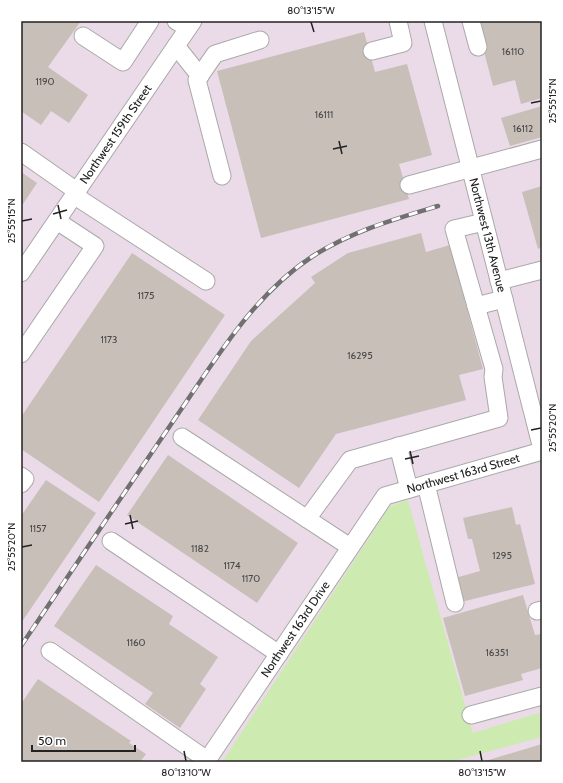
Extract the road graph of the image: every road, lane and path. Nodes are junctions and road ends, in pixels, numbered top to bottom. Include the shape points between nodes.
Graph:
1 (150, 21) edge
2 (398, 21) edge
3 (433, 21) edge
4 (471, 21) edge
5 (185, 23) edge
6 (83, 36) dead end
7 (260, 40) dead end
8 (176, 46) junction
9 (478, 47) dead end
10 (372, 51) dead end
11 (200, 76) junction
12 (542, 149) edge
13 (21, 152) edge
14 (470, 168) junction
15 (222, 176) dead end
16 (409, 185) dead end
17 (76, 194) junction
18 (57, 221) junction
19 (484, 222) junction
20 (542, 270) edge
21 (21, 274) edge
22 (206, 281) dead end
23 (499, 281) junction
24 (504, 299) junction
25 (476, 306) junction
26 (22, 352) edge
27 (518, 357) junction
28 (492, 364) junction
29 (182, 437) dead end
30 (398, 446) junction
31 (542, 450) edge
32 (21, 476) edge
33 (21, 484) edge
34 (426, 484) junction
35 (409, 489) junction
36 (384, 496) joint
37 (307, 519) junction
38 (111, 541) dead end
39 (350, 547) junction
40 (455, 603) dead end
41 (50, 651) dead end
42 (278, 654) junction
43 (542, 696) edge
44 (471, 715) dead end
45 (207, 761) edge

1 - 6 street via 123,62
2 - 10 street via 403,43
3 - 14 street, Northwest 13th Avenue
4 - 9 street
5 - 8 street, Northwest 159th Street
7 - 11 street via 215,54
8 - 11 street
8 - 17 street, Northwest 159th Street
11 - 15 street via 197,80
12 - 14 street
13 - 17 street
14 - 16 street
14 - 19 street, Northwest 13th Avenue
17 - 18 street, Northwest 159th Street
17 - 22 street
18 - 21 street, Northwest 159th Street
18 - 26 street via 95,246
19 - 23 street, Northwest 13th Avenue
19 - 25 street via 454,229
20 - 23 street
23 - 24 street, Northwest 13th Avenue
24 - 25 street
24 - 27 street, Northwest 13th Avenue
25 - 28 street
27 - 28 street
27 - 31 street, Northwest 13th Avenue
28 - 30 street via 499,418
29 - 37 street
30 - 35 street
30 - 37 street via 350,460
31 - 34 street, Northwest 163rd Street
32 - 33 street via 25,478
34 - 35 street, Northwest 163rd Street
34 - 40 street
35 - 36 street, Northwest 163rd Street
36 - 39 street, Northwest 163rd Drive
37 - 39 street
38 - 42 street
39 - 42 street, Northwest 163rd Drive
41 - 45 street
42 - 45 street, Northwest 163rd Drive
43 - 44 street

